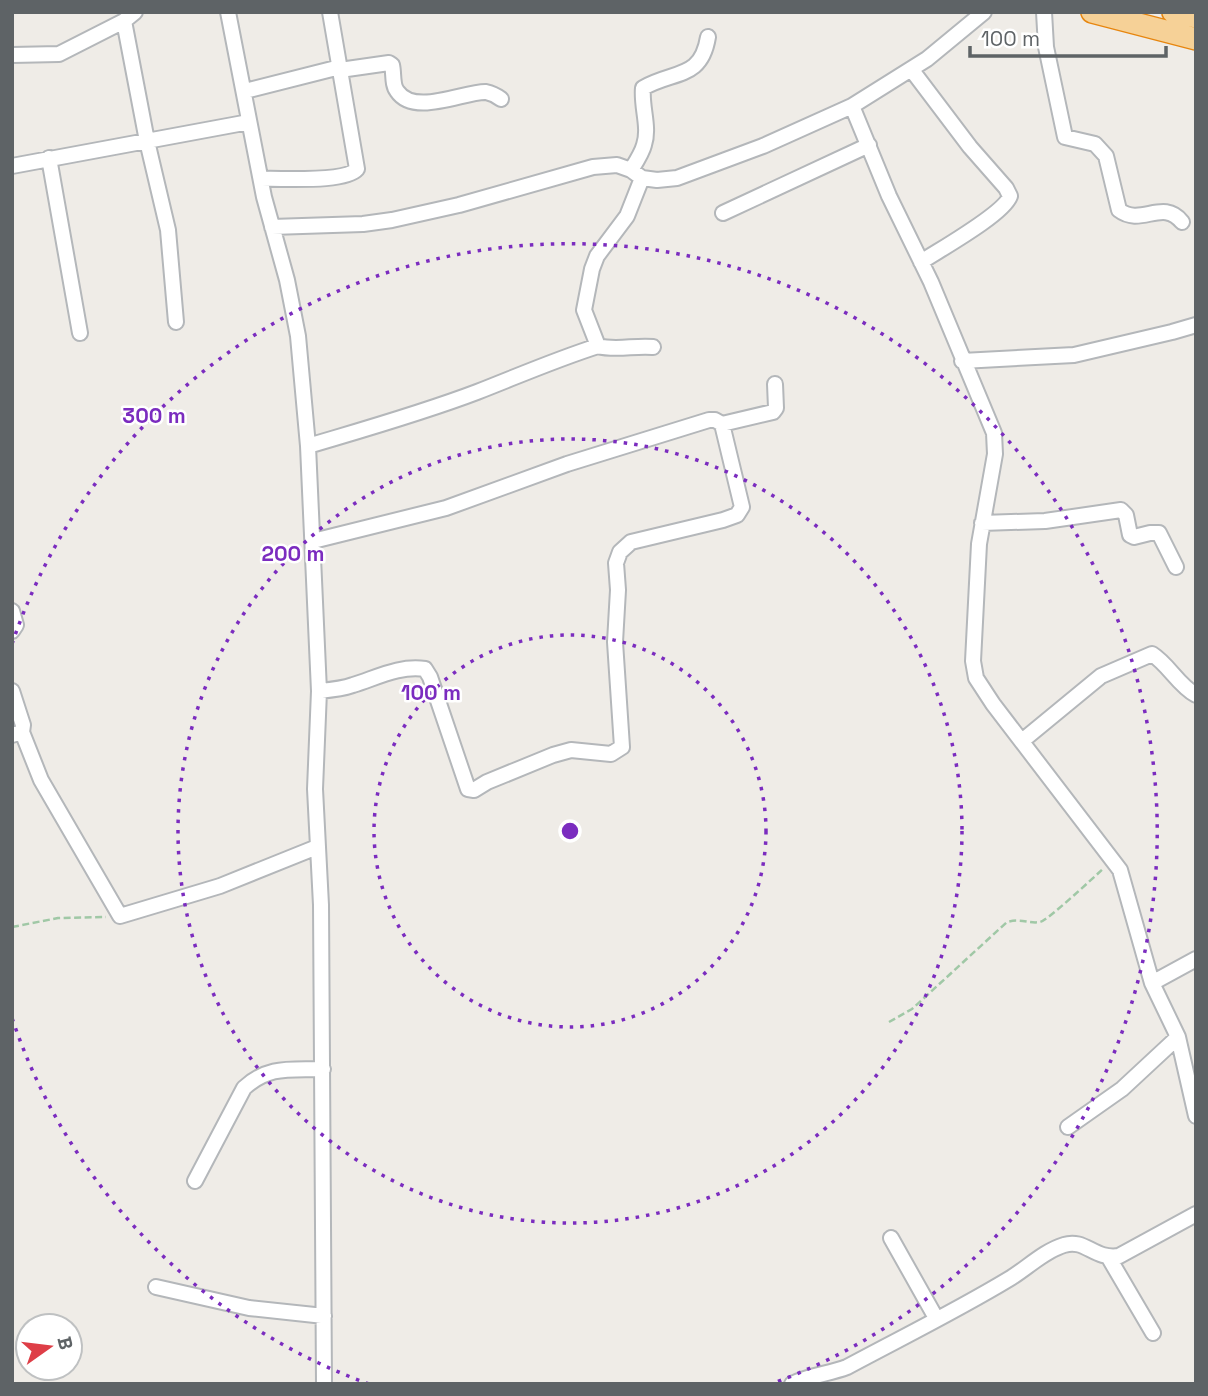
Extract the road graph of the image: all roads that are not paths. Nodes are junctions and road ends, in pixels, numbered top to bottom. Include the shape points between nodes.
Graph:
1 (228, 12) edge
2 (330, 12) edge
3 (984, 12) edge
4 (1044, 12) edge
5 (1092, 12) edge
6 (1173, 12) edge
7 (129, 17) edge
8 (1196, 17) edge
9 (708, 37) dead end
10 (1196, 38) edge
11 (12, 55) edge
12 (340, 69) junction
13 (911, 69) junction
14 (245, 91) junction
15 (501, 99) dead end
16 (852, 106) junction
17 (249, 122) junction
18 (147, 141) junction
19 (869, 145) junction
20 (49, 158) junction
21 (12, 166) edge
22 (637, 174) junction
23 (262, 179) junction
24 (723, 213) dead end
25 (1182, 222) dead end
26 (272, 227) junction
27 (921, 262) junction
28 (176, 322) dead end
29 (1196, 325) edge
30 (80, 333) dead end
31 (598, 346) junction
32 (653, 347) dead end
33 (962, 361) junction
34 (775, 384) dead end
35 (722, 424) junction
36 (308, 446) junction
37 (982, 523) junction
38 (313, 541) junction
39 (1176, 568) dead end
40 (12, 611) edge
41 (12, 631) edge
42 (12, 691) edge
43 (319, 691) junction
44 (1196, 695) edge
45 (17, 734) edge
46 (1022, 741) junction
47 (317, 848) junction
48 (1196, 959) edge
49 (1152, 984) junction
50 (1178, 1037) junction
51 (323, 1069) junction
52 (1196, 1116) edge
53 (1068, 1127) dead end
54 (195, 1181) dead end
55 (1196, 1214) edge
56 (891, 1238) dead end
57 (1109, 1258) junction
58 (156, 1287) dead end
59 (324, 1316) junction
60 (936, 1318) junction
61 (1153, 1333) dead end
62 (324, 1384) edge
63 (792, 1384) edge

1 - 14 street
2 - 12 street
3 - 13 street
4 - 25 street via 1046,47 1065,137 1095,144 1106,156 1119,210 1135,217 1163,211
5 - 10 highway
6 - 8 highway
7 - 11 street via 59,54
7 - 18 street
9 - 22 street via 702,60 694,68 643,88 646,130
12 - 14 street
12 - 15 street via 389,63 398,93 408,99 436,103 486,92
12 - 23 street via 358,169 346,176
13 - 16 street
13 - 27 street via 1010,196 986,220
14 - 17 street
16 - 19 street
16 - 22 street via 677,178 657,180
17 - 18 street
17 - 23 street
18 - 20 street
18 - 28 street via 168,230
19 - 24 street
19 - 27 street
20 - 21 street
20 - 30 street
22 - 26 street via 617,165 593,167 392,220
22 - 31 street via 627,216 592,269 585,305
23 - 26 street
26 - 36 street via 298,336
27 - 33 street
29 - 33 street via 1074,355
31 - 32 street
31 - 36 street via 477,392
33 - 37 street via 994,433 995,454
34 - 35 street via 773,412
35 - 38 street via 702,422 446,508
35 - 43 street via 741,511 723,520 631,542 616,563 615,642 622,747 618,750 611,754 571,750 468,789 425,668
36 - 38 street
37 - 39 street via 1045,521 1121,510 1134,537 1159,533
37 - 46 street via 973,661 976,678
38 - 43 street
40 - 41 street via 16,625
42 - 45 street via 22,722
43 - 47 street
44 - 46 street via 1152,654 1101,676
45 - 47 street via 120,915 220,886
46 - 49 street via 1120,870
47 - 51 street
48 - 49 street
49 - 50 street
50 - 52 street
50 - 53 street via 1122,1089
51 - 54 street via 267,1072 256,1077 244,1088
51 - 59 street
55 - 57 street
56 - 60 street
57 - 60 street via 1082,1245 1059,1246 1008,1280
57 - 61 street
58 - 59 street via 249,1308
59 - 62 street
60 - 63 street via 847,1367

